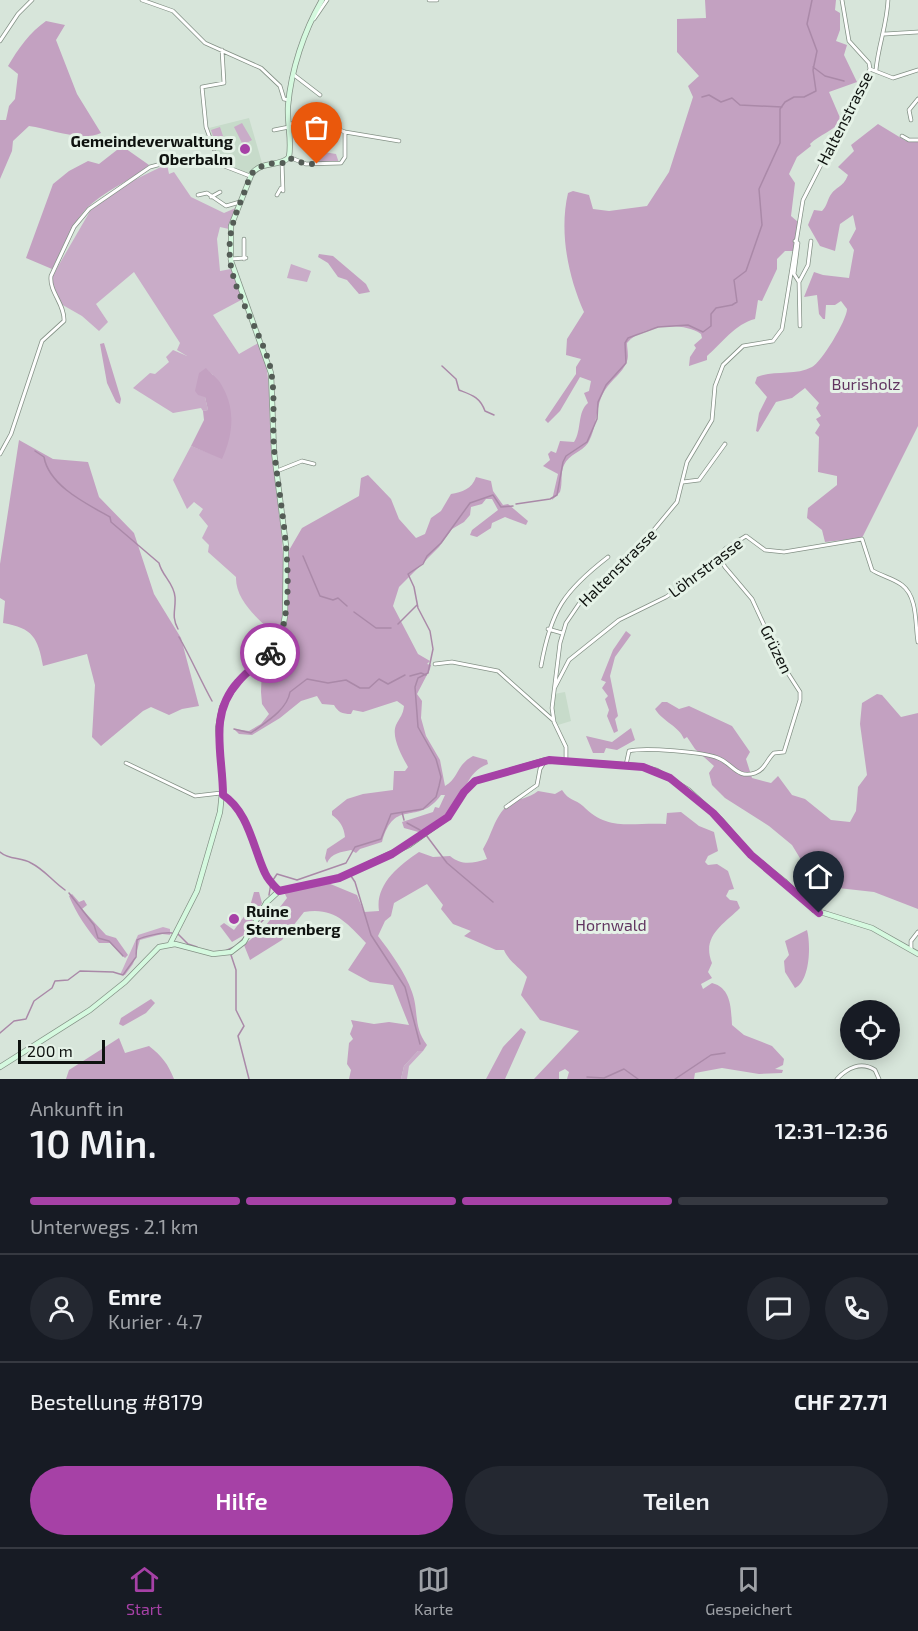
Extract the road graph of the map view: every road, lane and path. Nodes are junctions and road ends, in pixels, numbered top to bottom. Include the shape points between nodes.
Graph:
1 (32, 0) edge
2 (142, 0) edge
3 (322, 0) edge
4 (327, 0) edge
5 (429, 0) edge
6 (437, 0) edge
7 (842, 0) edge
8 (888, 0) edge
9 (312, 20) junction
10 (918, 32) edge
11 (885, 34) junction
12 (0, 41) edge
13 (222, 50) junction
14 (870, 69) junction
15 (876, 70) junction
16 (918, 70) edge
17 (294, 75) junction
18 (320, 95) dead end
19 (918, 99) edge
20 (289, 100) junction
21 (910, 120) dead end
22 (290, 125) junction
23 (274, 130) dead end
24 (346, 134) junction
25 (902, 136) dead end
26 (918, 140) edge
27 (399, 141) dead end
28 (214, 149) dead end
29 (289, 158) junction
30 (282, 163) junction
31 (254, 171) junction
32 (243, 172) junction
33 (250, 176) junction
34 (220, 192) dead end
35 (198, 195) dead end
36 (278, 195) dead end
37 (211, 197) junction
38 (242, 201) junction
39 (244, 239) dead end
40 (795, 241) junction
41 (812, 241) dead end
42 (230, 259) junction
43 (799, 282) junction
44 (800, 326) dead end
45 (725, 444) dead end
46 (0, 454) edge
47 (314, 464) dead end
48 (277, 471) junction
49 (682, 482) junction
50 (718, 555) junction
51 (608, 557) dead end
52 (548, 629) junction
53 (562, 633) junction
54 (918, 642) edge
55 (435, 664) dead end
56 (541, 666) dead end
57 (554, 688) junction
58 (552, 720) junction
59 (546, 760) junction
60 (566, 761) junction
61 (126, 763) dead end
62 (626, 765) junction
63 (223, 794) junction
64 (506, 807) dead end
65 (279, 891) junction
66 (918, 932) edge
67 (911, 941) junction
68 (170, 944) junction
69 (903, 944) junction
70 (911, 949) junction
71 (918, 954) edge
72 (0, 1067) edge
73 (837, 1079) edge
74 (879, 1079) edge

1 - 12 street
2 - 13 street via 173,11 205,43
3 - 9 street
4 - 9 street
5 - 6 street
7 - 14 street, Haltenstrasse via 849,41
8 - 11 street
9 - 17 street
10 - 11 street
11 - 15 street via 876,56
13 - 20 street via 265,71
13 - 28 street via 224,83 202,87 206,127
14 - 15 street
14 - 40 street, Haltenstrasse via 805,194
15 - 16 street via 893,78
17 - 18 street
17 - 20 street
19 - 21 street via 909,110
20 - 22 street
22 - 23 street
22 - 24 street via 314,120
22 - 29 street
24 - 27 street
24 - 29 street via 344,160 336,164 306,164
25 - 26 street
29 - 30 street
30 - 31 street via 269,163
30 - 36 street via 282,190
31 - 32 street
31 - 33 street
32 - 33 street
32 - 46 street via 217,162 183,159 155,165 85,213 51,276 64,321 42,341 11,434
33 - 38 street
34 - 37 street
35 - 37 street via 205,193
37 - 38 street via 226,206
38 - 42 street via 230,228
39 - 42 street via 245,258
40 - 43 street, Haltenstrasse via 798,244 794,274
40 - 49 street, Haltenstrasse via 780,333 772,341 743,346 723,365 714,386 711,424 688,459
41 - 43 street, Haltenstrasse via 808,265
42 - 48 street via 269,365
43 - 44 street, Haltenstrasse
45 - 49 street via 700,478 693,483
47 - 48 street via 302,461
48 - 63 street via 286,546 284,625 274,648 239,680 222,707 218,737
49 - 53 street, Haltenstrasse via 673,508 637,551 583,598
50 - 54 street, Löhrstrasse via 746,536 765,550 784,552 862,539 872,570 907,589 916,608
50 - 57 street, Löhrstrasse via 699,575 663,599 626,615 572,657
50 - 62 street, Grüzen via 753,599 782,664 800,692 784,752 774,753 759,771 747,774 735,772 724,761 709,755 655,748 629,751
51 - 52 street via 572,589
52 - 53 street
52 - 56 street
53 - 57 street, Haltenstrasse
55 - 58 street via 452,662 500,672
57 - 58 street, Haltenstrasse
58 - 60 street, Haltenstrasse via 566,747
59 - 60 street
59 - 64 street via 537,785
59 - 65 street via 475,781 448,817 392,854 339,878
60 - 62 street
61 - 63 street via 195,796
62 - 69 street via 653,770 681,785 721,820 751,855 814,910 863,925
63 - 65 street via 244,820 271,882
63 - 68 street via 197,891
65 - 68 street via 266,903 244,942 231,952 213,954
66 - 67 street
67 - 69 street
67 - 70 street
68 - 72 street via 152,952 125,982 78,1018
69 - 70 street
70 - 71 street
73 - 74 street via 848,1070 863,1066 875,1070

